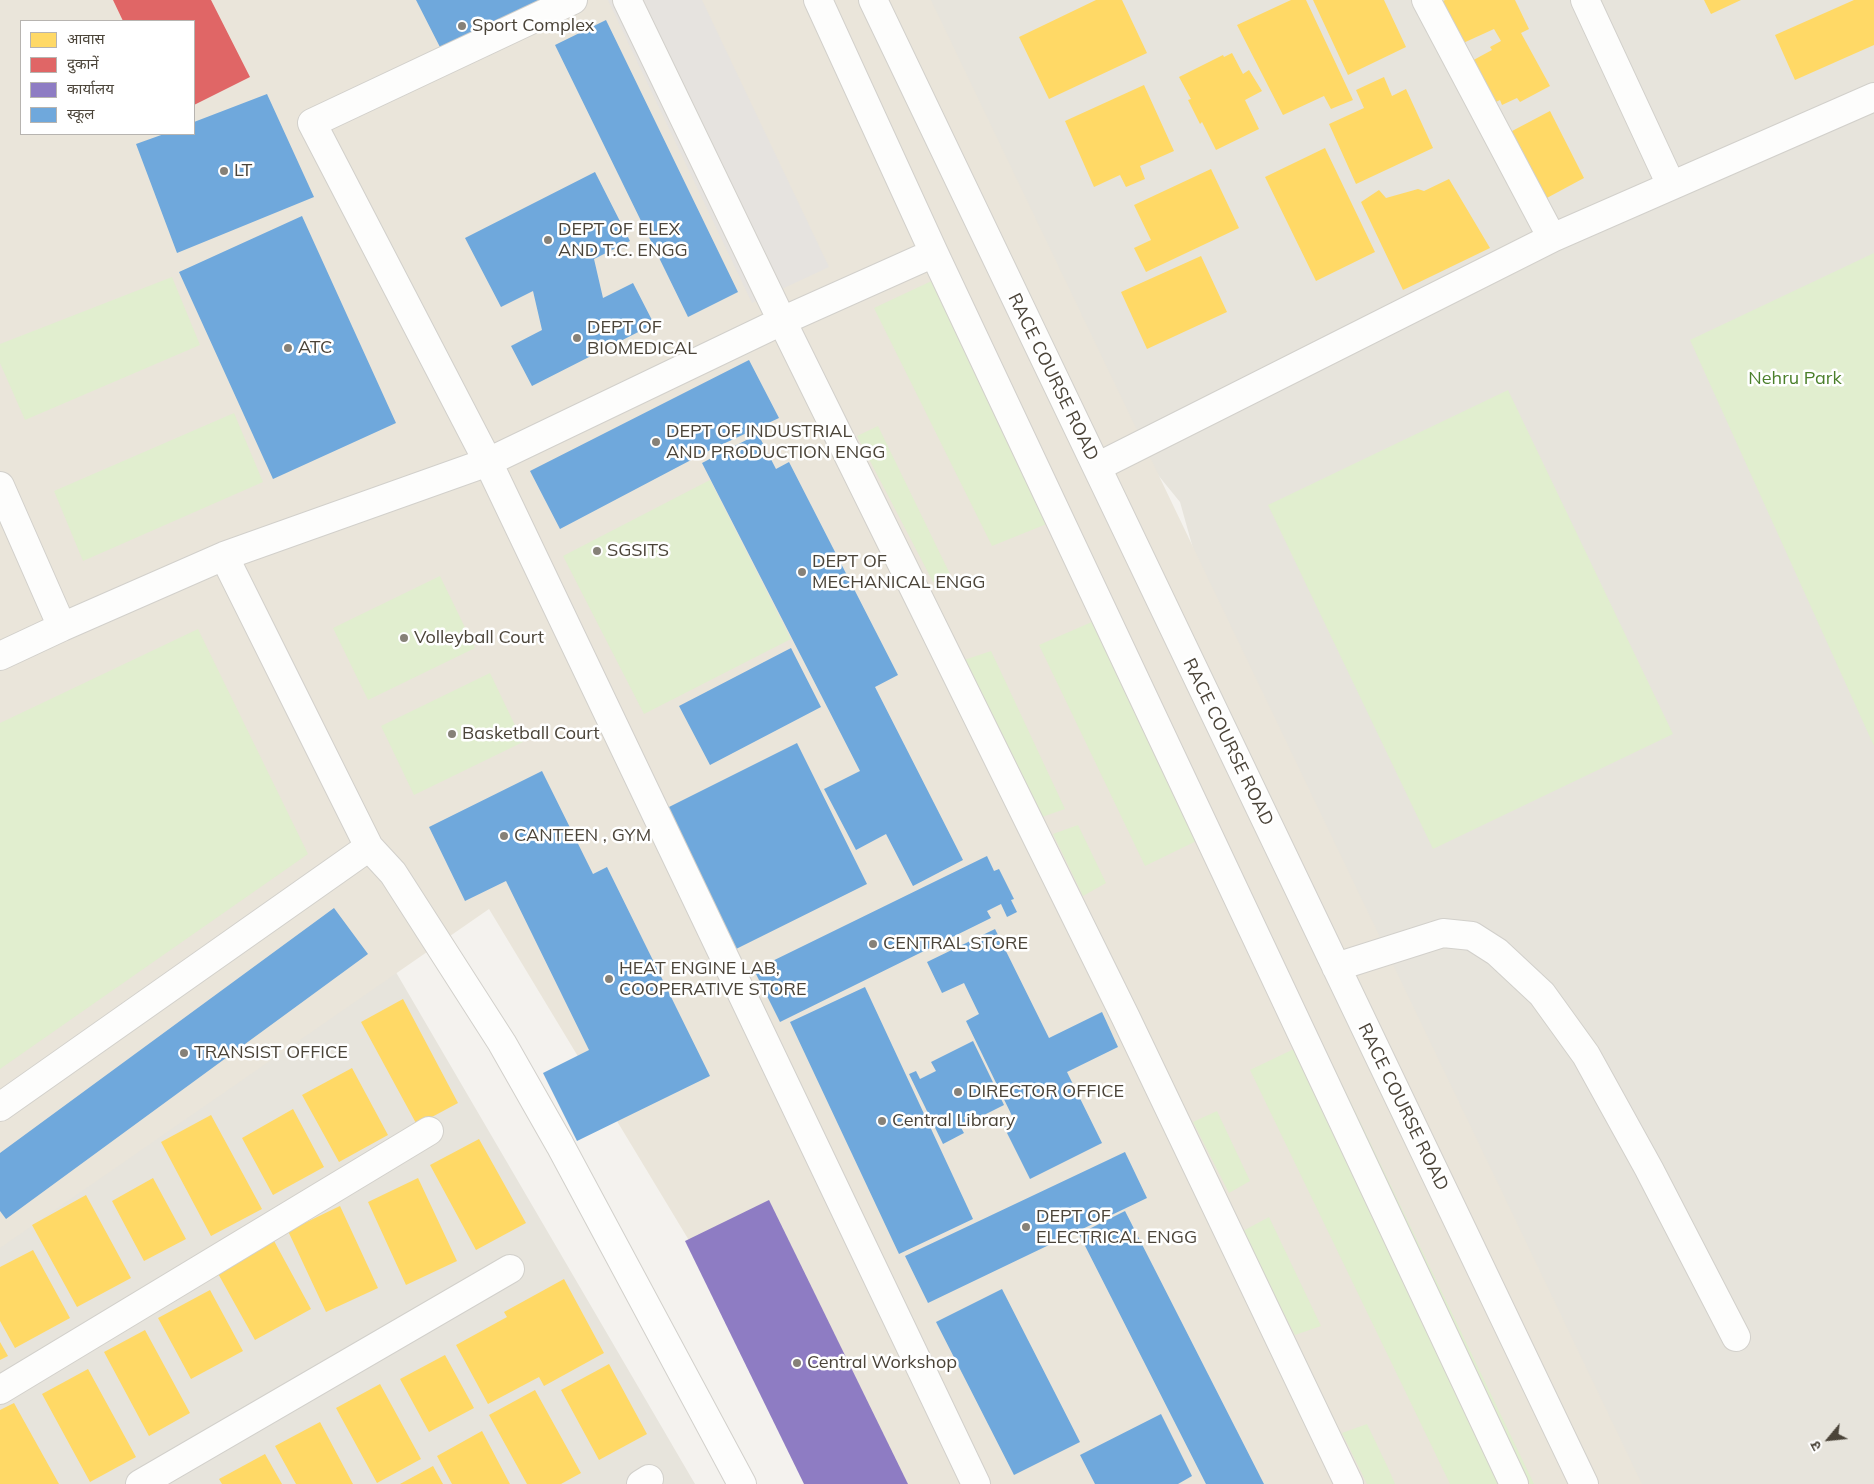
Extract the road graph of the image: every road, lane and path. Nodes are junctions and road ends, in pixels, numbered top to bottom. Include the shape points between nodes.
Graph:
1 (573, 0) edge
2 (627, 0) edge
3 (818, 0) edge
4 (873, 0) edge
5 (1426, 0) edge
6 (1585, 0) edge
7 (1874, 97) edge
8 (1672, 185) junction
9 (1552, 238) junction
10 (934, 253) junction
11 (782, 321) junction
12 (488, 462) junction
13 (1097, 467) junction
14 (0, 486) edge
15 (224, 556) junction
16 (62, 627) junction
17 (0, 656) edge
18 (369, 847) junction
19 (1336, 967) junction
20 (0, 1107) edge
21 (429, 1131) dead end
22 (510, 1269) dead end
23 (1736, 1337) dead end
24 (0, 1390) edge
25 (140, 1484) edge
26 (742, 1484) edge
27 (976, 1484) edge
28 (1348, 1484) edge
29 (1514, 1484) edge
30 (1584, 1484) edge

1 - 12 street via 312,123
2 - 11 street
3 - 10 street
4 - 13 street, RACE COURSE ROAD
5 - 9 street
6 - 8 street
7 - 8 street
8 - 9 street
9 - 13 street
10 - 11 street
10 - 29 street
11 - 12 street
11 - 28 street via 1124,1016
12 - 15 street
12 - 27 street
13 - 19 street, RACE COURSE ROAD
14 - 16 street
15 - 16 street
15 - 18 street
16 - 17 street
18 - 20 street
18 - 26 street via 393,873 502,1042
19 - 23 street via 1443,933 1472,936 1497,952 1542,994 1586,1055
19 - 30 street, RACE COURSE ROAD
21 - 24 street
22 - 25 street

